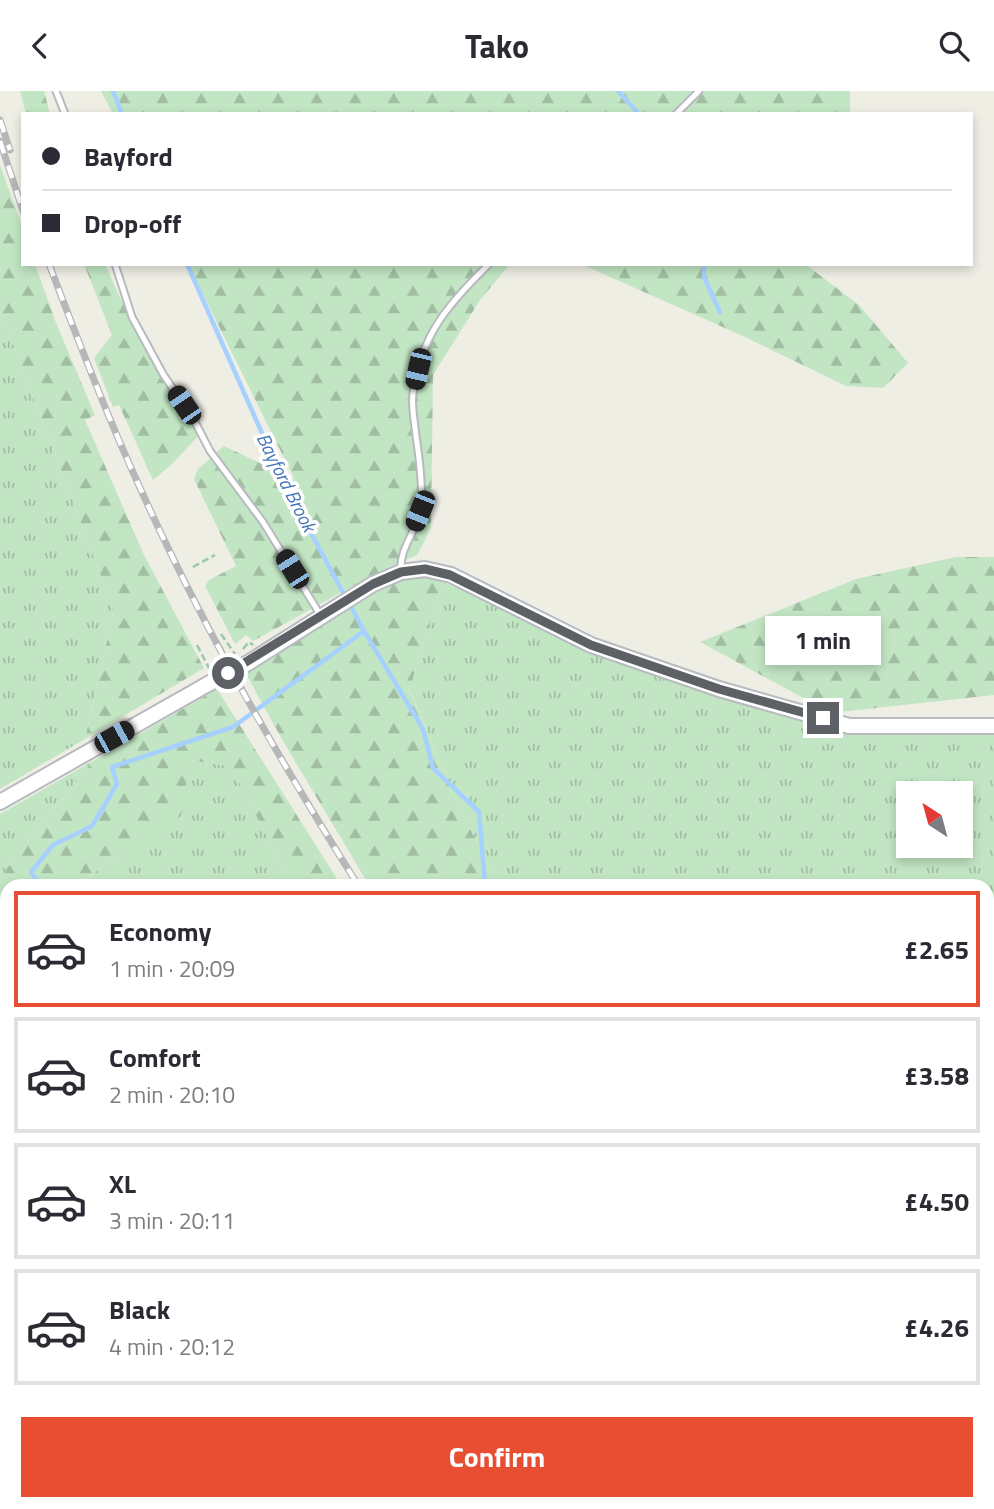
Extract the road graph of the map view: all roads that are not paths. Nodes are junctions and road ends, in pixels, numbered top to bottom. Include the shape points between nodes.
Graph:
1 (56, 91) edge
2 (699, 91) edge
3 (64, 112) edge
4 (678, 112) edge
5 (116, 266) edge
6 (487, 266) edge
7 (401, 572) junction
8 (321, 615) junction
9 (994, 726) edge
10 (0, 802) edge

1 - 3 lane
2 - 4 lane
5 - 8 lane via 132,317 163,373
6 - 7 lane via 453,300 425,344 412,395 420,511 400,561
7 - 8 street
7 - 9 street via 425,569 450,575 591,645 719,689 849,726
8 - 10 street, bridge

